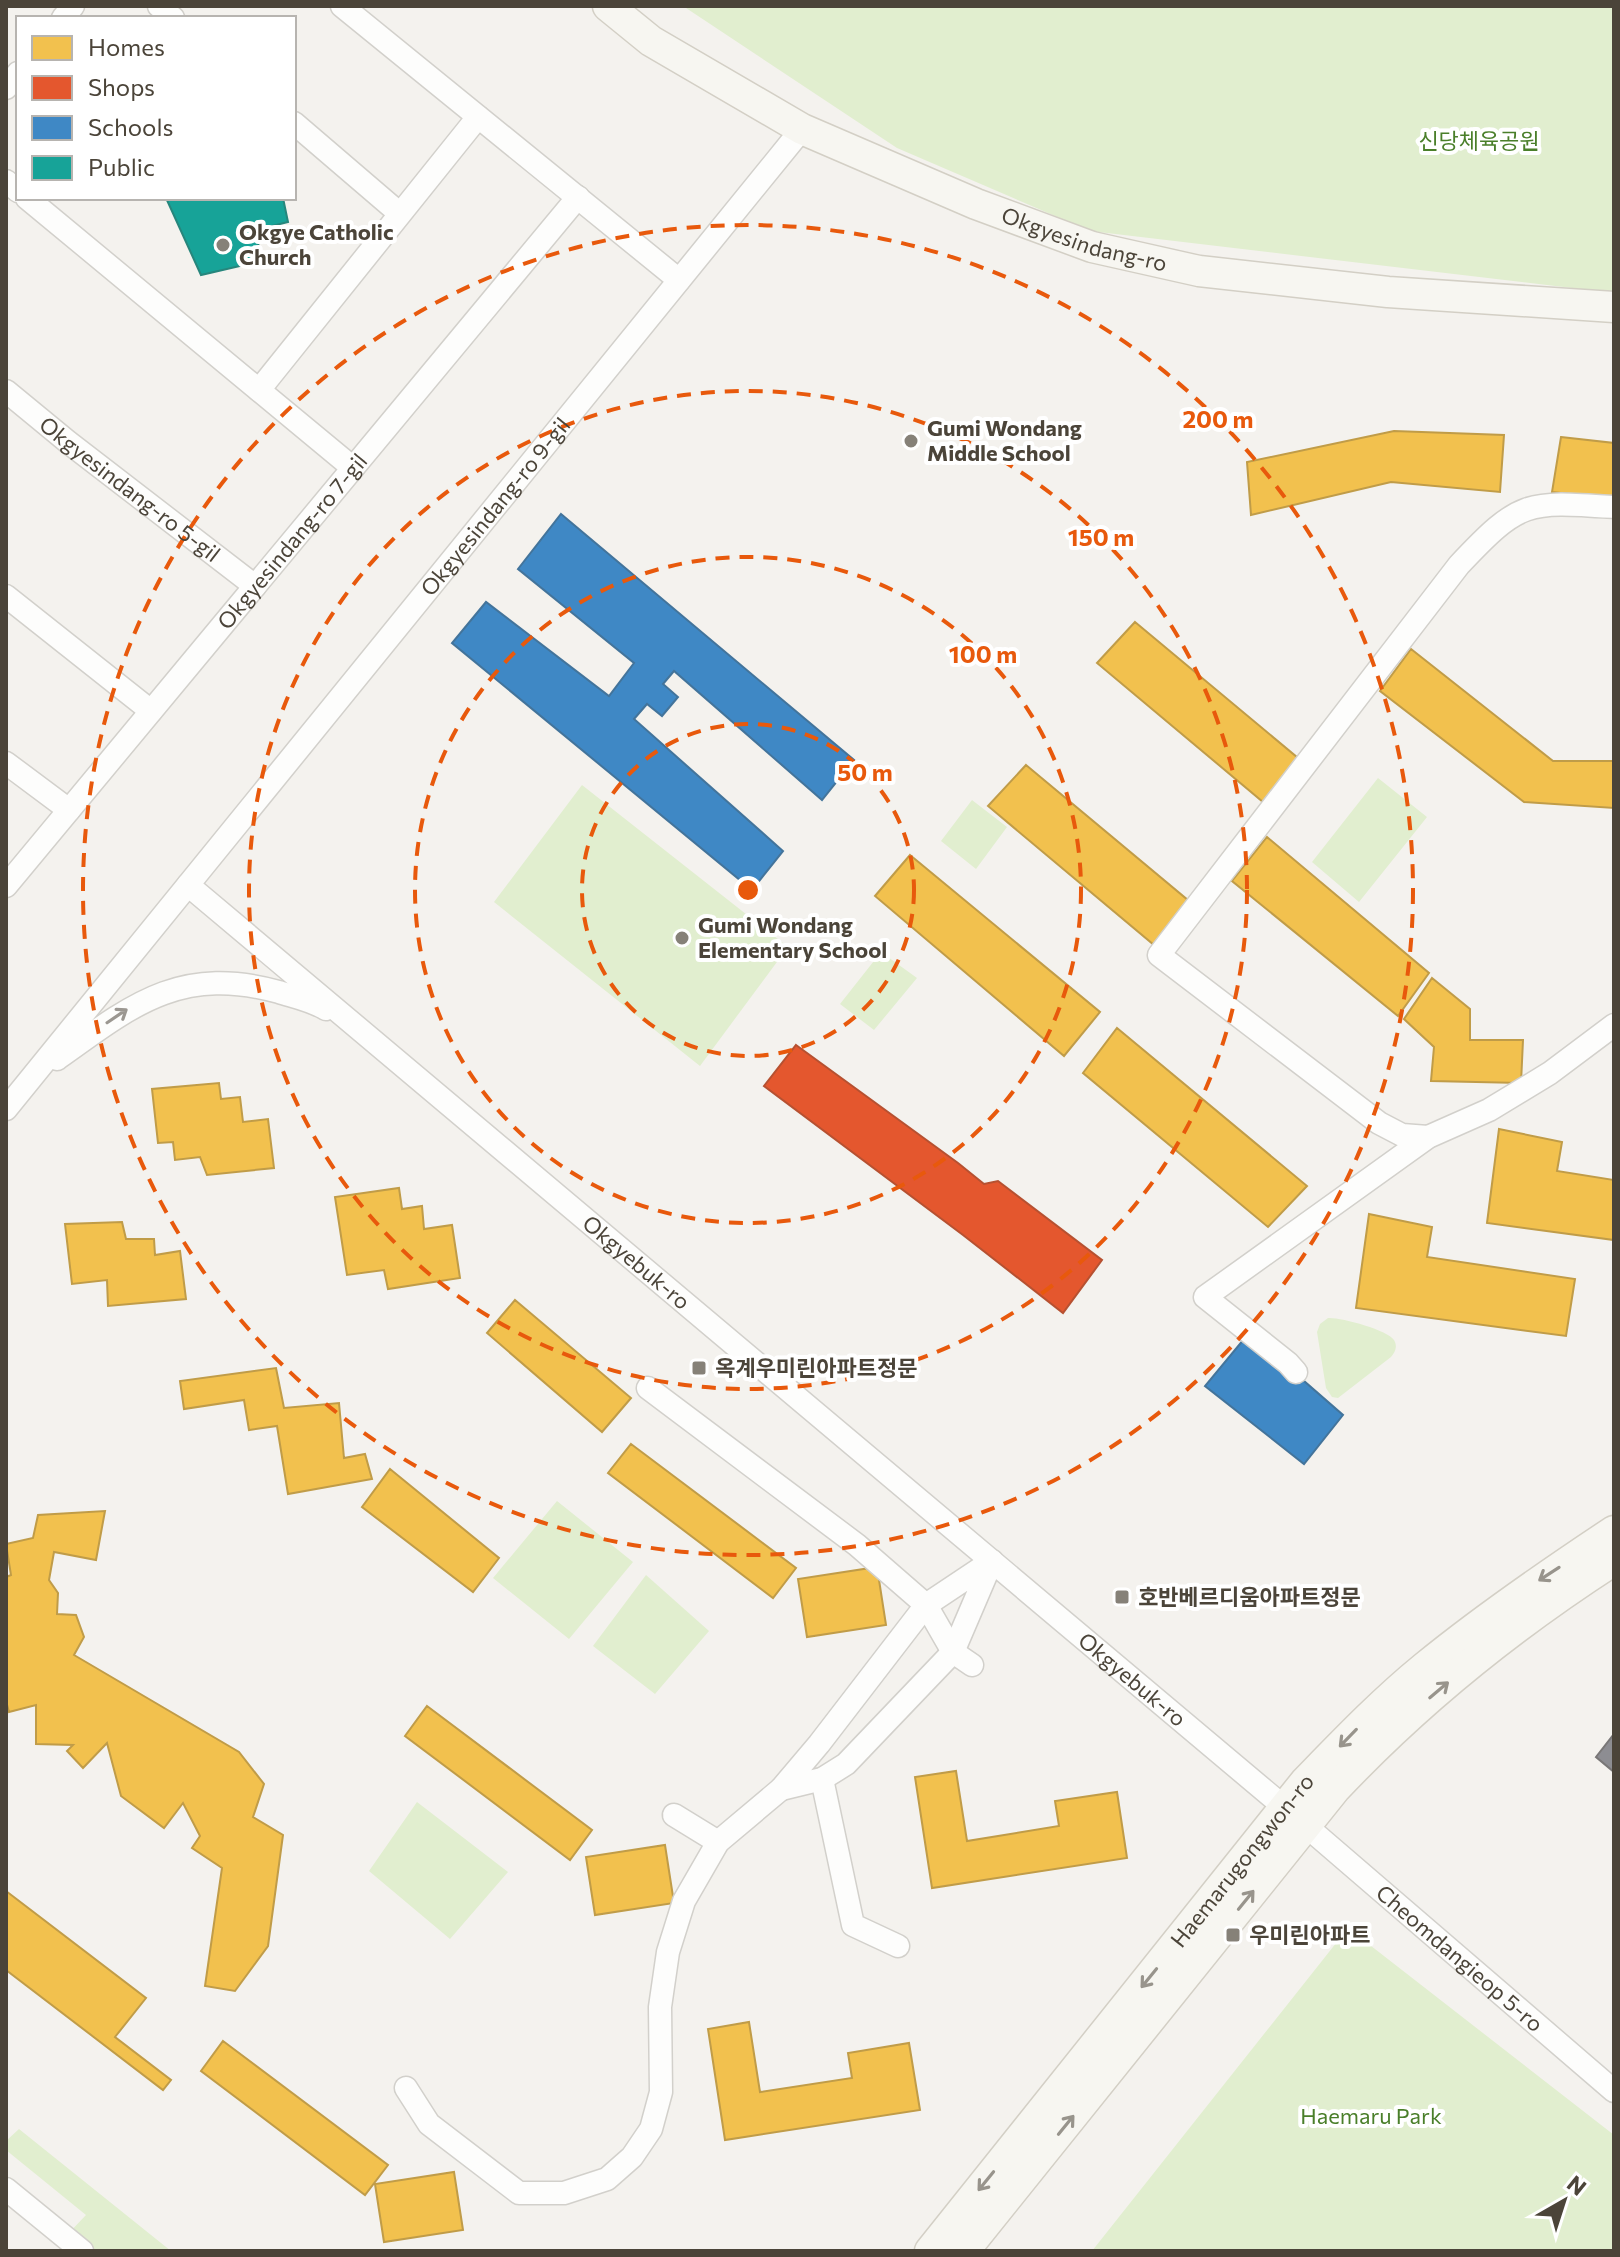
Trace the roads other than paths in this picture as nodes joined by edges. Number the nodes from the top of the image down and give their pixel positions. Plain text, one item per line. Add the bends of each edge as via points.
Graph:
1 (342, 6) edge
2 (608, 6) edge
3 (478, 117) junction
4 (296, 125) edge
5 (802, 129) junction
6 (578, 197) junction
7 (29, 200) edge
8 (399, 213) junction
9 (679, 280) junction
10 (1614, 307) edge
11 (259, 390) junction
12 (6, 391) edge
13 (353, 468) junction
14 (1614, 507) edge
15 (255, 586) junction
16 (6, 596) edge
17 (151, 711) junction
18 (6, 763) edge
19 (69, 810) junction
20 (188, 885) junction
21 (6, 886) edge
22 (1614, 1025) edge
23 (361, 1030) junction
24 (31, 1078) junction
25 (6, 1109) edge
26 (1428, 1137) junction
27 (1296, 1372) dead end
28 (648, 1388) dead end
29 (1614, 1531) edge
30 (1614, 1560) edge
31 (992, 1561) junction
32 (926, 1605) junction
33 (953, 1652) junction
34 (972, 1665) dead end
35 (822, 1779) junction
36 (781, 1789) junction
37 (674, 1815) dead end
38 (1295, 1816) junction
39 (718, 1842) junction
40 (898, 1946) dead end
41 (406, 2088) dead end
42 (1614, 2091) edge
43 (6, 2189) edge
44 (82, 2251) edge
45 (930, 2251) edge
46 (964, 2251) edge

1 - 3 street
2 - 5 street, Okgyesindang-ro via 651,41
3 - 6 street
3 - 8 street
4 - 8 street
5 - 9 street, Okgyesindang-ro 9-gil
5 - 10 street, Okgyesindang-ro via 1092,247 1199,271 1388,292
6 - 9 street
6 - 13 street, Okgyesindang-ro 7-gil
7 - 11 street
8 - 11 street
9 - 20 street, Okgyesindang-ro 9-gil
11 - 13 street
12 - 15 street, Okgyesindang-ro 5-gil
13 - 15 street, Okgyesindang-ro 7-gil
14 - 26 street via 1551,503 1523,509 1492,530 1459,565 1159,955 1379,1123 1402,1135
15 - 17 street, Okgyesindang-ro 7-gil
16 - 17 street
17 - 19 street, Okgyesindang-ro 7-gil
18 - 19 street
19 - 21 street, Okgyesindang-ro 7-gil
20 - 23 street, Okgyebuk-ro
20 - 24 street
22 - 26 street via 1489,1110
24 -> 23 street via 121,1012 145,999 203,983 260,987 315,1002
23 - 31 street, Okgyebuk-ro
24 - 25 street
26 - 27 street via 1205,1297
28 - 32 street via 857,1545
29 -> 38 street, Haemarugongwon-ro via 1527,1588 1423,1669 1356,1729
38 -> 30 street, Haemarugongwon-ro via 1497,1642
31 - 32 street
31 - 33 street
31 - 38 street, Okgyebuk-ro
32 - 33 street
32 - 36 street
33 - 34 street
33 - 35 street via 846,1764
35 - 36 street
35 - 40 street via 853,1925
36 - 39 street
37 - 39 street
38 - 42 street, Cheomdangieop 5-ro
38 -> 45 street, Haemarugongwon-ro
46 -> 38 street, Haemarugongwon-ro
39 - 41 street via 684,1901 668,1952 660,2007 661,2092 651,2129 632,2157 607,2179 564,2193 519,2193 429,2124
43 - 44 street

